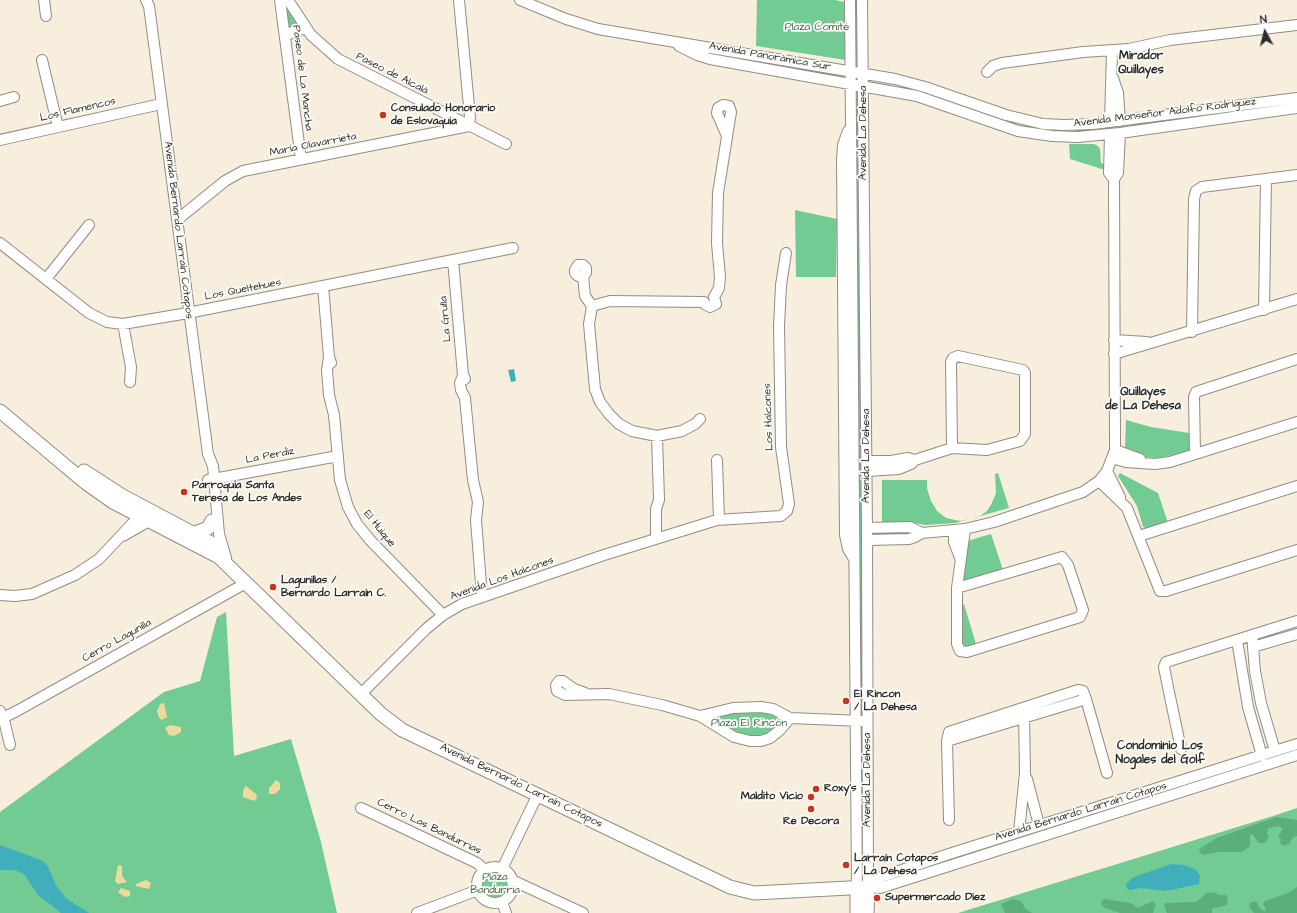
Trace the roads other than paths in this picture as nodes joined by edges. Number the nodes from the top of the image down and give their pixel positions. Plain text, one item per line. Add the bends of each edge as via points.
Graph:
1 (44, 0) edge
2 (280, 0) edge
3 (288, 0) edge
4 (459, 0) edge
5 (520, 0) edge
6 (850, 0) edge
7 (862, 0) edge
8 (148, 2) edge
9 (46, 16) dead end
10 (1297, 25) edge
11 (306, 29) junction
12 (285, 37) junction
13 (666, 40) junction
14 (1112, 50) junction
15 (42, 60) dead end
16 (850, 71) junction
17 (987, 72) dead end
18 (863, 73) junction
19 (850, 83) junction
20 (864, 85) junction
21 (14, 97) dead end
22 (1297, 98) edge
23 (0, 100) edge
24 (161, 104) junction
25 (1297, 108) edge
26 (440, 111) junction
27 (1152, 117) junction
28 (1031, 121) junction
29 (1115, 122) junction
30 (1074, 125) junction
31 (469, 126) junction
32 (58, 127) junction
33 (1154, 128) junction
34 (438, 132) junction
35 (1027, 133) junction
36 (1115, 133) junction
37 (727, 136) dead end
38 (1077, 137) junction
39 (0, 140) edge
40 (506, 144) dead end
41 (300, 160) junction
42 (1297, 175) edge
43 (1266, 179) junction
44 (177, 220) junction
45 (89, 225) dead end
46 (0, 243) edge
47 (513, 248) dead end
48 (786, 253) dead end
49 (453, 260) junction
50 (583, 276) dead end
51 (46, 279) junction
52 (323, 286) junction
53 (1297, 300) edge
54 (592, 306) junction
55 (1264, 310) junction
56 (188, 313) junction
57 (123, 324) junction
58 (1192, 332) junction
59 (1114, 340) junction
60 (1155, 342) junction
61 (1114, 354) junction
62 (1297, 359) edge
63 (130, 382) dead end
64 (0, 400) edge
65 (0, 411) edge
66 (700, 419) dead end
67 (1297, 422) edge
68 (654, 436) junction
69 (952, 448) junction
70 (1114, 454) junction
71 (1195, 454) junction
72 (338, 456) junction
73 (717, 460) dead end
74 (867, 466) junction
75 (1107, 471) junction
76 (211, 480) junction
77 (1099, 481) junction
78 (1297, 486) edge
79 (1121, 500) junction
80 (145, 515) junction
81 (719, 520) junction
82 (212, 521) junction
83 (867, 528) junction
84 (893, 528) junction
85 (965, 529) junction
86 (954, 531) junction
87 (195, 533) junction
88 (922, 533) junction
89 (1139, 536) junction
90 (656, 538) junction
91 (894, 539) junction
92 (867, 540) junction
93 (1297, 550) edge
94 (222, 556) junction
95 (960, 558) junction
96 (246, 583) junction
97 (956, 588) junction
98 (0, 595) edge
99 (482, 596) junction
100 (443, 615) junction
101 (1297, 621) edge
102 (1297, 634) edge
103 (1252, 635) junction
104 (1237, 640) junction
105 (1253, 647) junction
106 (585, 693) dead end
107 (360, 694) junction
108 (1086, 699) junction
109 (1024, 707) junction
110 (1, 716) edge
111 (700, 716) junction
112 (790, 718) junction
113 (1024, 718) junction
114 (856, 721) junction
115 (868, 721) junction
116 (948, 741) junction
117 (1297, 744) edge
118 (10, 746) dead end
119 (1182, 749) dead end
120 (1275, 751) junction
121 (1297, 755) edge
122 (1262, 756) junction
123 (1025, 773) junction
124 (1107, 773) dead end
125 (538, 794) junction
126 (1137, 794) junction
127 (1140, 805) junction
128 (362, 808) dead end
129 (950, 820) dead end
130 (1039, 825) junction
131 (1019, 832) junction
132 (972, 846) junction
133 (949, 854) junction
134 (975, 857) junction
135 (952, 864) junction
136 (502, 869) junction
137 (485, 870) junction
138 (512, 882) junction
139 (862, 888) junction
140 (478, 890) junction
141 (502, 902) junction
142 (417, 913) edge
143 (506, 913) edge
144 (583, 913) edge
145 (857, 913) edge
146 (867, 913) edge

1 - 9 street
2 - 12 street, Paseo de La Mancha
3 - 11 street, Paseo de Alcalá
4 - 31 street
5 - 13 street, Avenida Panorámica Sur via 598,29
6 - 16 street, Avenida La Dehesa
7 - 18 street, Avenida La Dehesa
8 - 24 street, Avenida Bernardo Larraín Cotapos
10 - 14 street via 1170,40
11 - 12 street via 295,30
11 - 26 street, Paseo de Alcalá via 328,52 345,64
12 - 41 street, Paseo de La Mancha
13 - 16 street, Avenida Panorámica Sur
13 - 19 street, Avenida Panorámica Sur via 710,59
14 - 17 street via 1002,63 993,66
14 - 29 street via 1112,76 1118,93
15 - 32 street
16 - 18 street, Avenida Monseñor Adolfo Rodríguez
16 - 19 street, Avenida La Dehesa
18 - 20 street, Avenida La Dehesa
18 - 28 street, Avenida Monseñor Adolfo Rodríguez via 912,83 995,112
19 - 20 street, Avenida Monseñor Adolfo Rodríguez
19 - 114 street, Avenida La Dehesa via 851,123 842,154 847,196 846,539 854,560
20 - 35 street, Avenida Monseñor Adolfo Rodríguez via 918,96
20 - 74 street, Avenida La Dehesa
21 - 23 street
22 - 27 street, Avenida Monseñor Adolfo Rodríguez
24 - 32 street, Los Flamencos
24 - 44 street, Avenida Bernardo Larraín Cotapos
25 - 33 street, Avenida Monseñor Adolfo Rodríguez
26 - 31 street, Paseo de Alcalá
26 - 34 street via 442,122
27 - 29 street, Avenida Monseñor Adolfo Rodríguez
27 - 33 street via 1155,122
28 - 30 street, Avenida Monseñor Adolfo Rodríguez
28 - 35 street via 1031,128
29 - 30 street, Avenida Monseñor Adolfo Rodríguez
30 - 38 street via 1072,132
31 - 34 street, María Olavarrieta
31 - 40 street, Paseo de Alcalá
32 - 39 street, Los Flamencos
33 - 36 street, Avenida Monseñor Adolfo Rodríguez
34 - 41 street, María Olavarrieta
35 - 38 street, Avenida Monseñor Adolfo Rodríguez
36 - 38 street, Avenida Monseñor Adolfo Rodríguez
36 - 59 street via 1109,173 1114,179
37 - 54 street via 717,214 720,277 714,297 708,296 704,302 610,301
41 - 44 street, María Olavarrieta via 236,174
42 - 43 street
43 - 55 street
43 - 58 street via 1202,187 1195,194
44 - 56 street, Avenida Bernardo Larraín Cotapos
45 - 51 street
46 - 51 street, Los Queltehues
47 - 49 street, Los Queltehues
48 - 81 street, Los Halcones via 779,326 781,447 789,504 787,511 781,516
49 - 52 street, Los Queltehues
49 - 99 street, La Grulla via 463,375 460,383 465,398 472,480 478,502 476,520
50 - 54 street via 585,296
51 - 57 street, Los Queltehues via 94,316 107,322
52 - 56 street, Los Queltehues
52 - 72 street, El Huique via 329,357 336,395 334,415
53 - 55 street
54 - 68 street via 589,324 594,389 597,396 604,409 619,424 632,431
55 - 58 street
56 - 57 street, Los Queltehues
56 - 76 street, Avenida Bernardo Larraín Cotapos via 208,454 213,466
57 - 63 street via 131,367
58 - 60 street
59 - 60 street
59 - 61 street
60 - 61 street
61 - 70 street
62 - 71 street via 1196,392
64 - 80 main road via 91,476
65 - 80 main road via 95,490
66 - 68 street via 682,431
67 - 71 street
68 - 90 street via 652,498 656,509
69 - 69 street via 987,450 1022,440 1025,434 1023,370 958,356 953,358
69 - 74 street via 915,460 906,467
70 - 71 street via 1155,464
70 - 75 street
72 - 76 street, La Perdiz
72 - 100 street, El Huique via 341,488 357,524
73 - 81 street
74 - 83 street, Avenida La Dehesa
75 - 77 street
75 - 79 street
76 - 82 street, Avenida Bernardo Larraín Cotapos
76 - 94 street, Avenida Bernardo Larraín Cotapos
77 - 79 street
77 - 85 street via 1068,498
78 - 89 street
79 - 89 street
80 - 87 main road
80 - 94 main road
80 - 98 street via 92,564 65,581 27,595
81 - 90 street, Los Halcones
82 - 87 main road via 208,528
82 - 94 street, Avenida Bernardo Larraín Cotapos
83 - 84 street
83 - 92 street, Avenida La Dehesa
84 - 88 street via 912,528
84 - 91 street via 896,533
85 - 86 street
85 - 95 street
86 - 88 street
86 - 95 street via 954,542
87 - 94 main road
88 - 91 street via 913,538
89 - 93 street via 1158,589 1163,591
90 - 99 street, Avenida Los Halcones
91 - 92 street
92 - 115 street, Avenida La Dehesa
94 - 96 main road, Avenida Bernardo Larraín Cotapos
95 - 97 street
96 - 107 main road, Avenida Bernardo Larraín Cotapos
96 - 110 street, Cerro Lagunilla
97 - 97 street via 958,647 964,652 1080,617 1083,610 1068,565 1062,557
99 - 100 street, Avenida Los Halcones
100 - 107 street, Avenida Los Halcones
101 - 103 street
102 - 105 street
103 - 104 street
103 - 105 street
104 - 119 street via 1166,662 1164,667
104 - 122 street via 1248,707
105 - 120 street via 1260,704
106 - 111 street via 622,695
107 - 125 main road, Avenida Bernardo Larraín Cotapos via 402,730
108 - 109 street via 1080,690
108 - 113 street
108 - 124 street
109 - 113 street
109 - 116 street via 950,730
110 - 118 street
111 - 112 street via 753,707 773,709
111 - 112 street via 734,736 756,742 775,735
112 - 114 street
113 - 116 street
113 - 123 street
114 - 115 street
114 - 139 street, Avenida La Dehesa
115 - 139 street, Avenida La Dehesa
116 - 129 street
117 - 120 street, Avenida Bernardo Larraín Cotapos
120 - 122 street, Avenida Bernardo Larraín Cotapos
121 - 127 street, Avenida Bernardo Larraín Cotapos
122 - 126 street, Avenida Bernardo Larraín Cotapos
123 - 130 street
123 - 131 street
125 - 136 street
125 - 139 main road, Avenida Bernardo Larraín Cotapos via 740,890 768,892
126 - 127 street
126 - 130 street, Avenida Bernardo Larraín Cotapos
127 - 134 street, Avenida Bernardo Larraín Cotapos
128 - 137 street, Cerro Las Bandurrias via 477,863
130 - 131 street, Avenida Bernardo Larraín Cotapos
131 - 132 street, Avenida Bernardo Larraín Cotapos
132 - 133 street, Avenida Bernardo Larraín Cotapos
132 - 134 street
133 - 135 street
133 - 139 street, Avenida Bernardo Larraín Cotapos via 881,877
134 - 135 street, Avenida Bernardo Larraín Cotapos
135 - 139 street, Avenida Bernardo Larraín Cotapos via 880,888
136 - 137 street via 494,867
136 - 138 street via 508,873
137 - 140 street via 478,879
138 - 141 street via 510,894
138 - 144 street
139 - 145 main road, Avenida La Dehesa
139 - 146 main road, Avenida La Dehesa
140 - 141 street via 484,900
140 - 142 street
141 - 143 street

